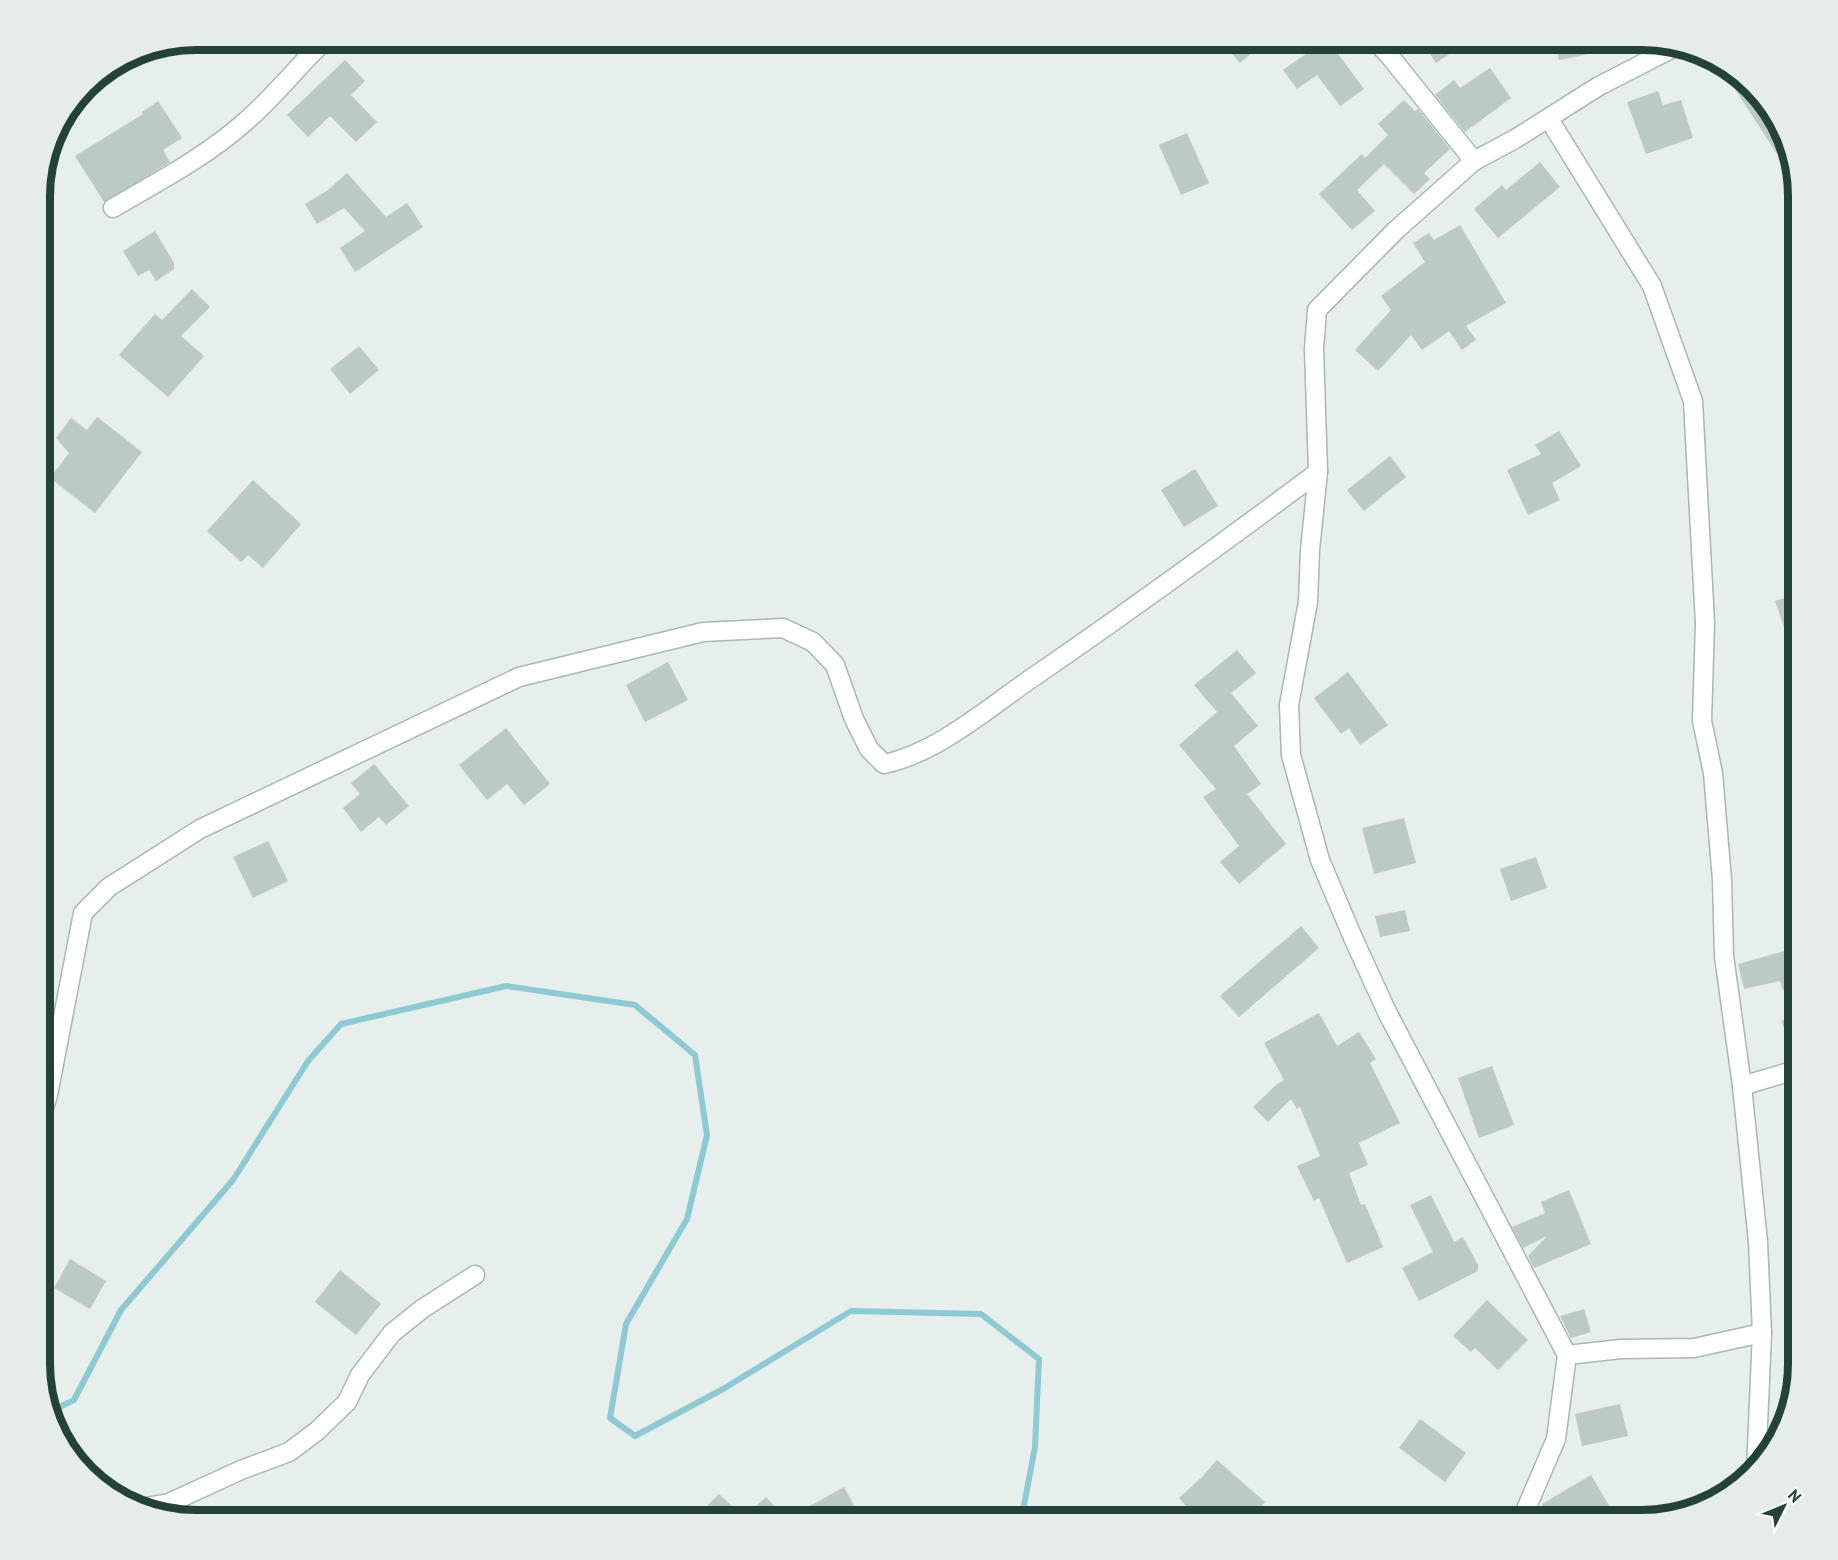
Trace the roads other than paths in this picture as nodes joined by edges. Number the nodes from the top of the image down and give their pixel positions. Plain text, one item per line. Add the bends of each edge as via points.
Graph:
1 (315, 50) edge
2 (1384, 50) edge
3 (1666, 52) edge
4 (1549, 119) junction
5 (1474, 161) junction
6 (112, 208) dead end
7 (1318, 472) junction
8 (1788, 1072) edge
9 (50, 1085) edge
10 (1742, 1086) junction
11 (475, 1275) dead end
12 (1762, 1333) junction
13 (1567, 1355) junction
14 (1757, 1455) edge
15 (156, 1505) edge
16 (1526, 1510) edge

1 - 6 street via 272,97 224,140 196,161
2 - 5 street
3 - 4 street
4 - 5 street
4 - 10 street via 1652,286 1693,401 1705,623 1702,722 1713,773 1724,956
5 - 7 street via 1396,230 1317,310 1314,349
7 - 9 street via 1150,597 951,734 904,760 884,764 869,749 835,665 813,642 783,628 703,632 519,677 200,829 109,887 83,913
7 - 13 street via 1308,602 1289,705 1291,754 1320,860 1387,1012
8 - 10 street
10 - 12 street via 1758,1242
11 - 15 street via 392,1333 360,1375 347,1402 289,1452
12 - 13 street via 1694,1348 1621,1349
12 - 14 street
13 - 16 street via 1556,1438

